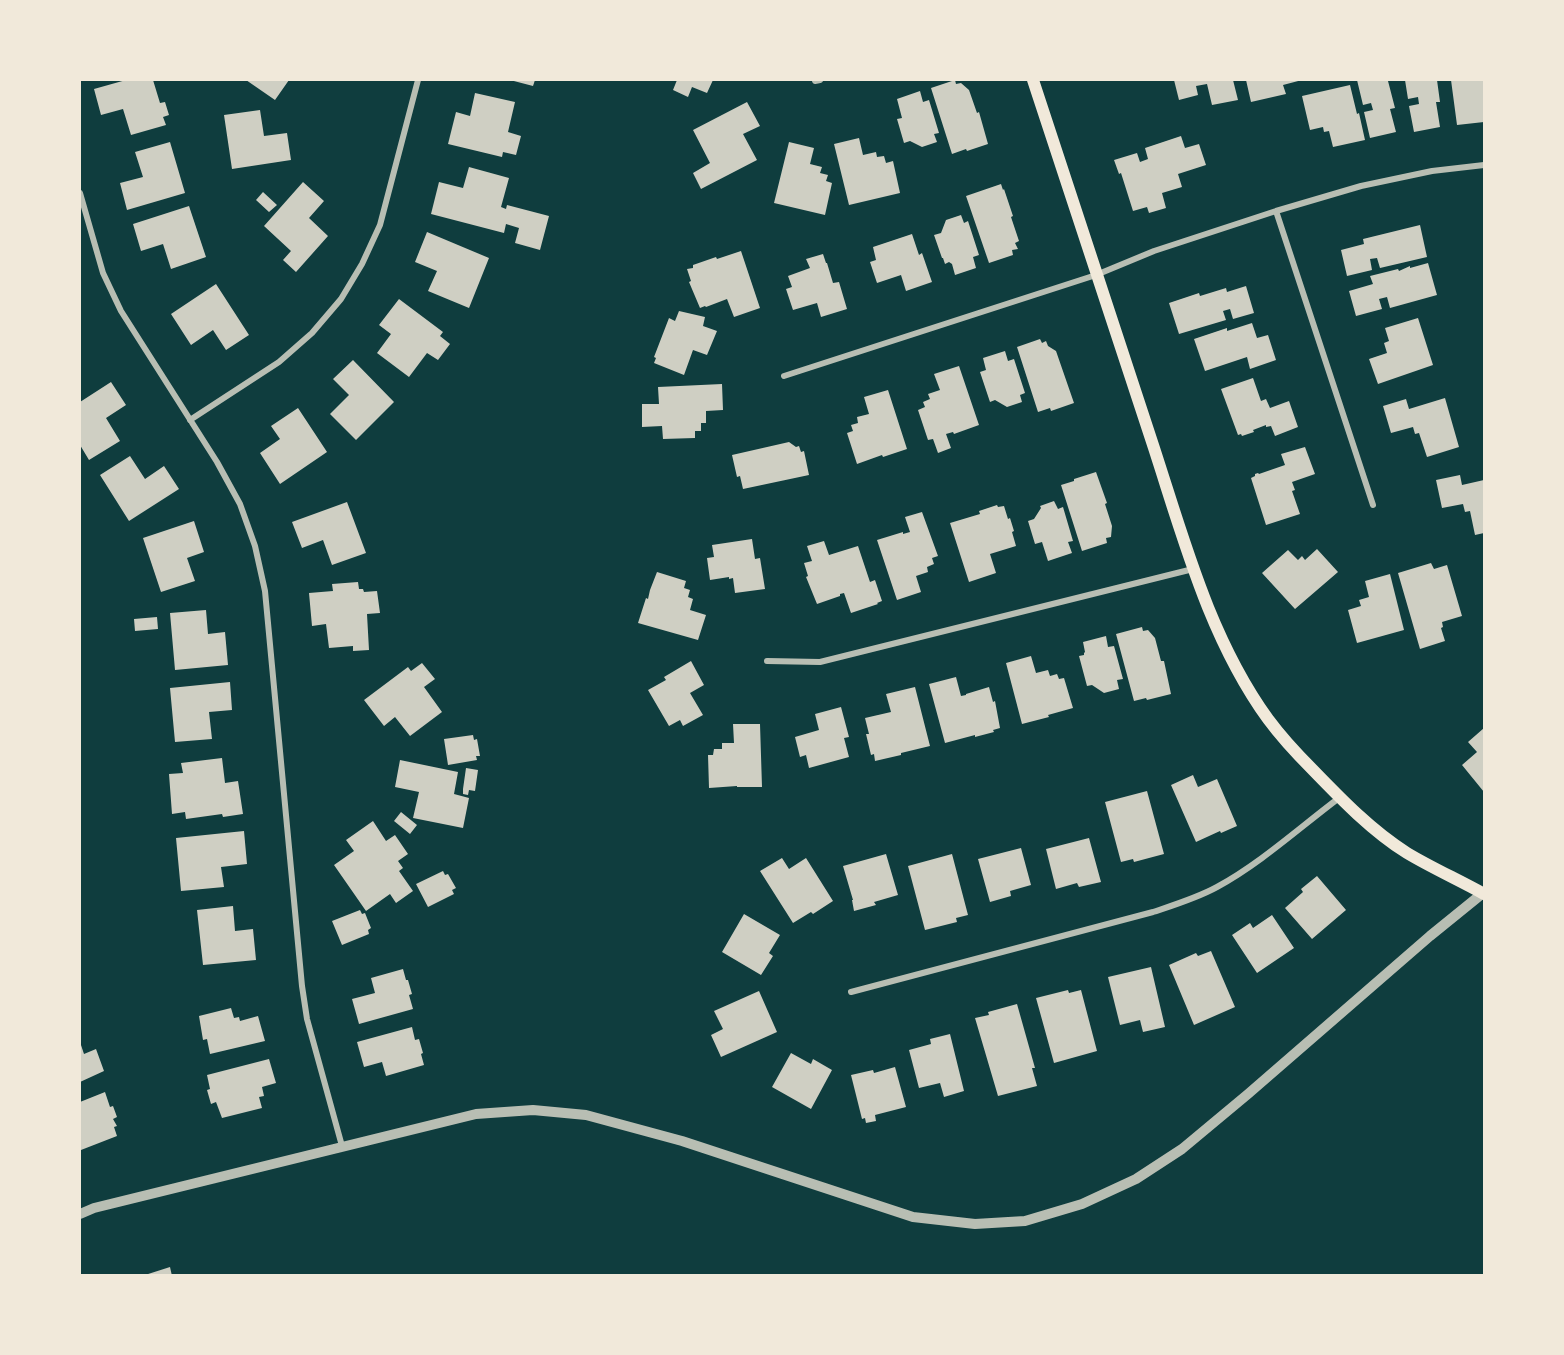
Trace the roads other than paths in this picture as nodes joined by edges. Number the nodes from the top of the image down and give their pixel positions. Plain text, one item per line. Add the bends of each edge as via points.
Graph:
1 (418, 80) edge
2 (1033, 80) edge
3 (1485, 165) edge
4 (80, 193) edge
5 (1276, 211) junction
6 (1096, 275) junction
7 (784, 376) dead end
8 (190, 420) junction
9 (1373, 505) dead end
10 (1194, 568) junction
11 (767, 661) dead end
12 (1339, 798) junction
13 (1484, 893) edge
14 (851, 992) dead end
15 (342, 1146) junction
16 (80, 1214) edge

1 - 8 street via 380,225 341,299 312,333 279,362
2 - 6 main road
3 - 5 street via 1361,186
4 - 8 street via 103,273 121,311
5 - 6 street via 1154,251
5 - 9 street
6 - 7 street
6 - 10 main road
8 - 15 street via 240,504 265,591 302,986
10 - 11 street via 820,662
10 - 12 main road via 1246,685 1289,746
12 - 13 main road via 1406,852
12 - 14 street via 1244,871 1185,902
13 - 15 street via 1182,1149 1136,1179 1091,1200 1025,1221 975,1224 913,1217 682,1141 586,1115 533,1110 476,1114
15 - 16 street

